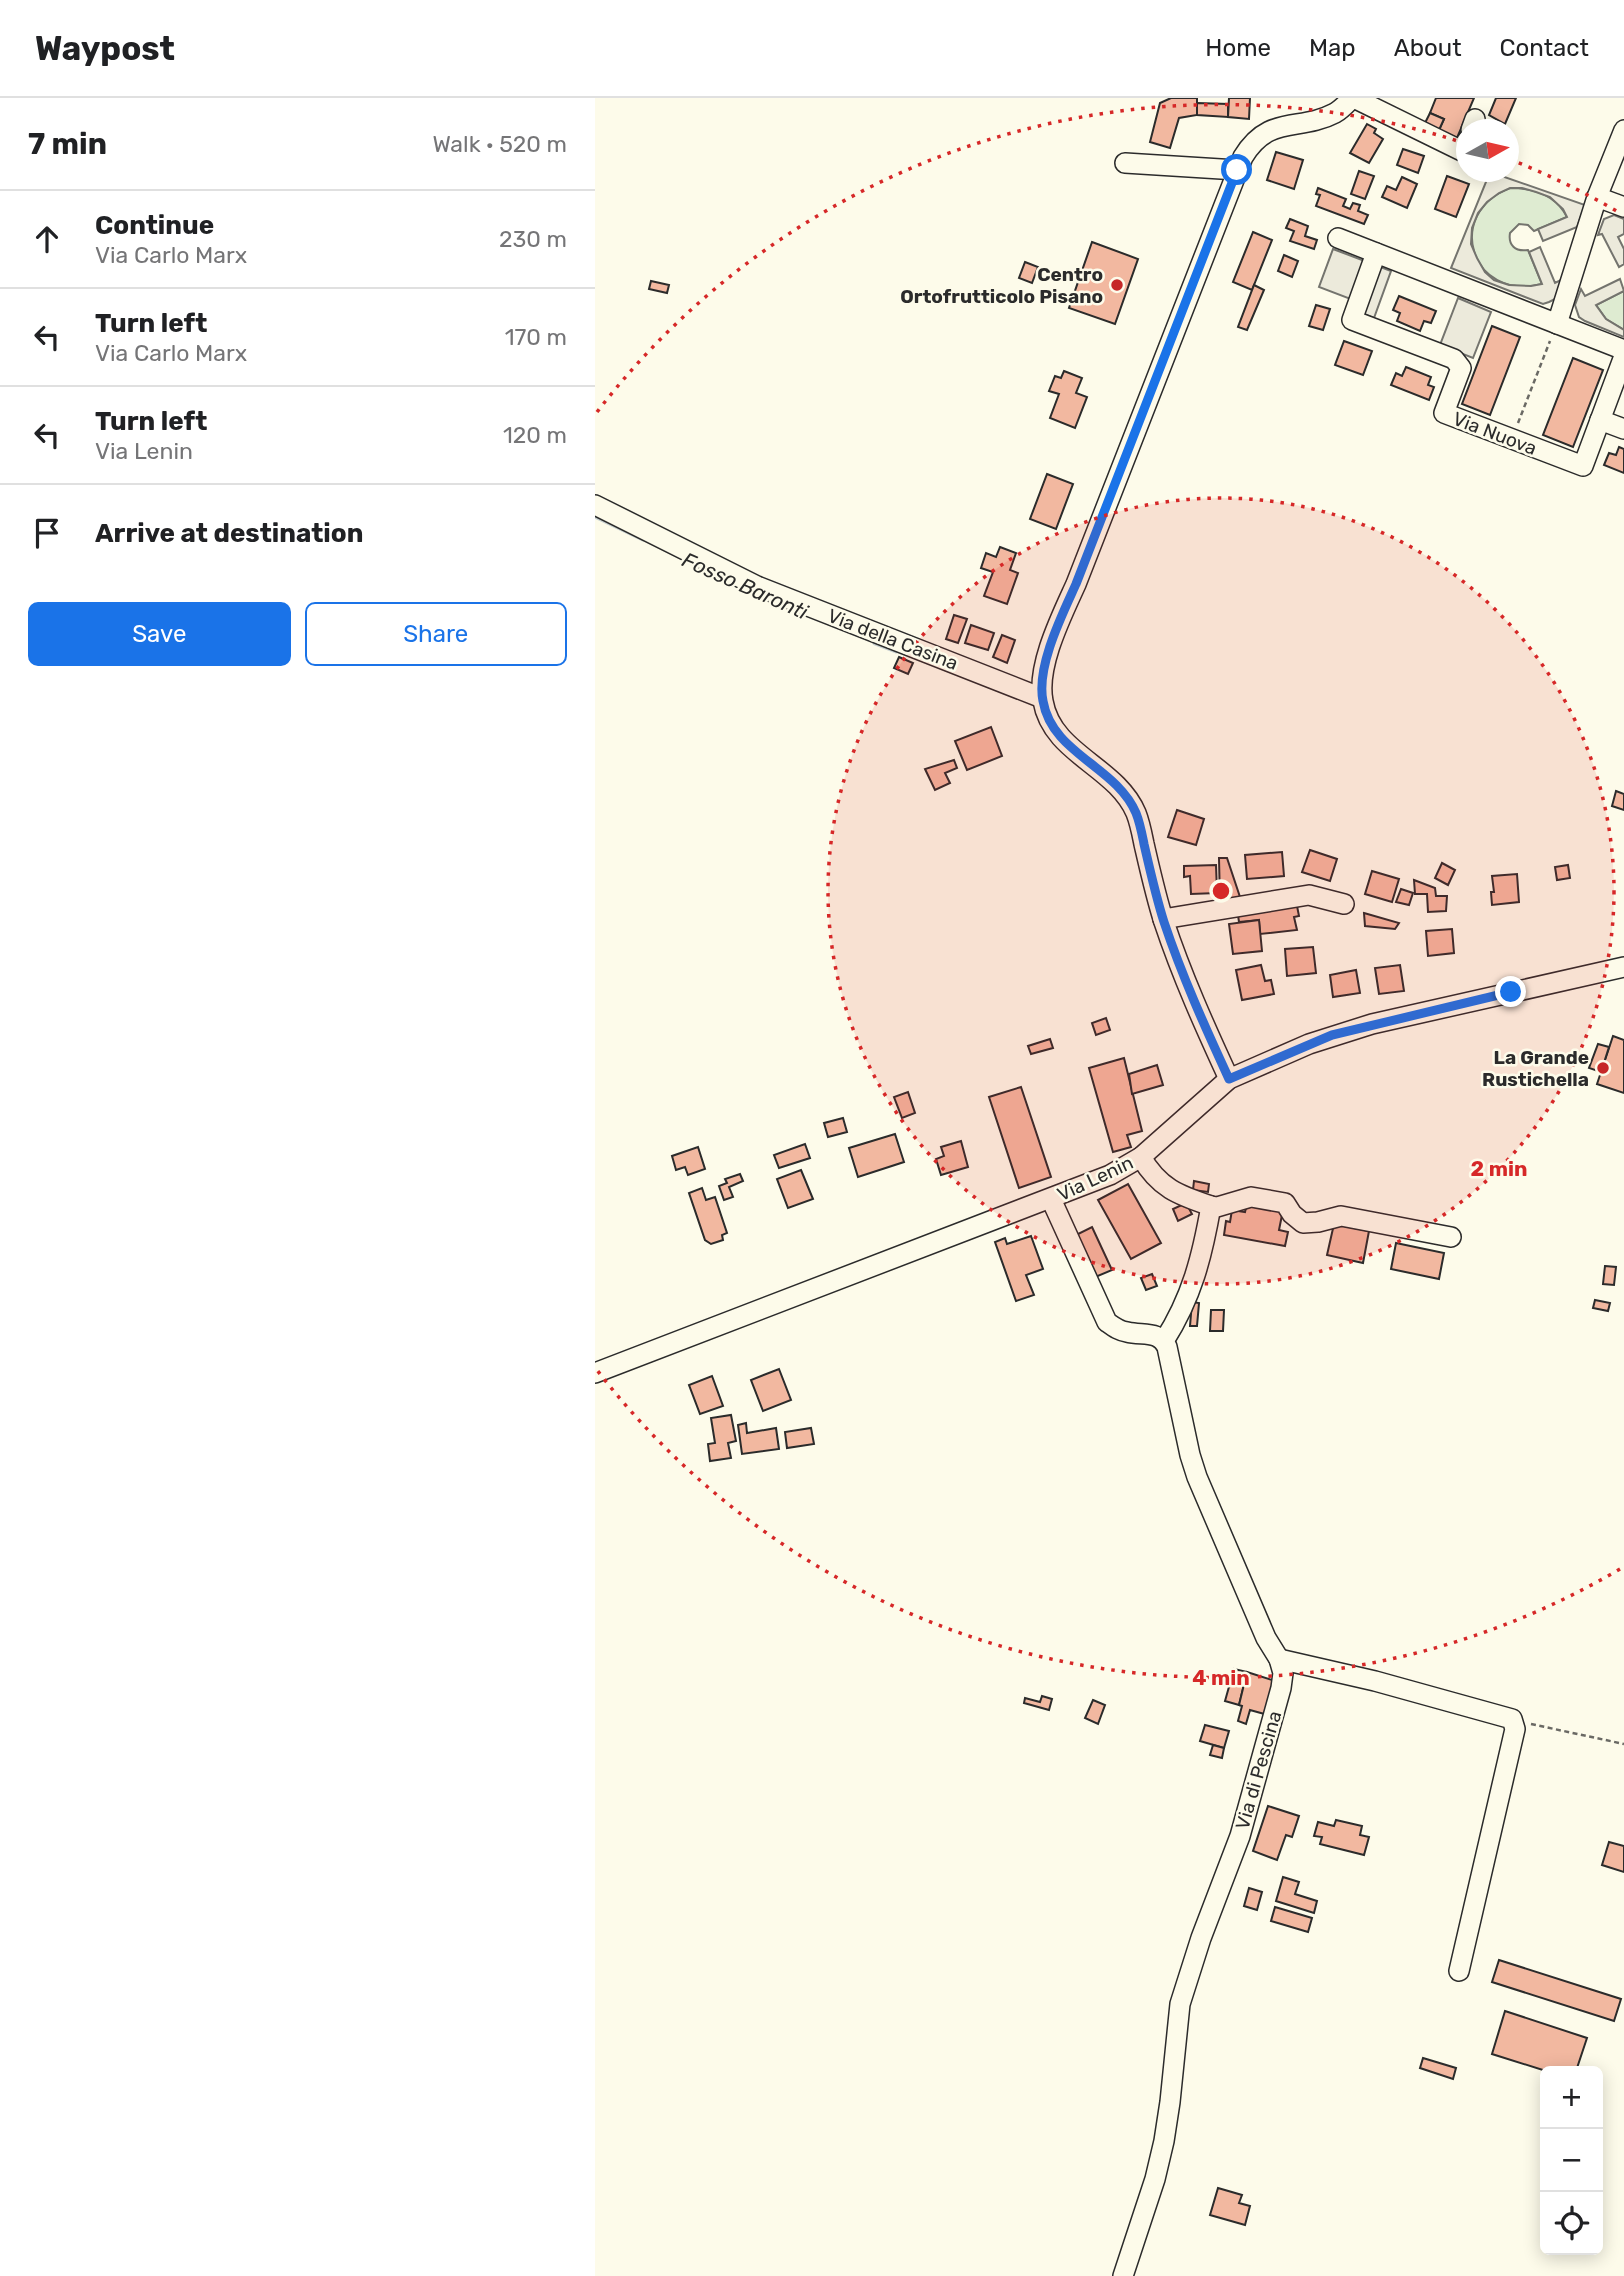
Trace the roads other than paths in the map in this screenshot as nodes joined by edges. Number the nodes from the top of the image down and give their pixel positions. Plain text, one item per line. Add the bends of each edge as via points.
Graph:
1 (1353, 98) edge
2 (1624, 130) edge
3 (1456, 148) edge
4 (1125, 163) dead end
5 (1237, 170) junction
6 (1597, 197) junction
7 (1624, 207) edge
8 (1338, 238) dead end
9 (1376, 253) junction
10 (1555, 329) junction
11 (1624, 350) edge
12 (1624, 356) edge
13 (1600, 419) junction
14 (1624, 429) edge
15 (595, 505) edge
16 (1042, 698) junction
17 (1344, 904) dead end
18 (1163, 919) junction
19 (1624, 967) edge
20 (1229, 1079) junction
21 (1141, 1157) junction
22 (1051, 1199) junction
23 (1211, 1206) junction
24 (1451, 1237) dead end
25 (1164, 1341) junction
26 (595, 1373) edge
27 (1279, 1659) junction
28 (1459, 1971) dead end
29 (1123, 2276) edge

1 - 3 street
1 - 5 street via 1333,114 1258,137
2 - 6 street
4 - 5 street
5 - 16 street via 1055,631
6 - 7 street
6 - 10 street
8 - 9 street
9 - 10 street
9 - 13 street, Via Nuova via 1352,320 1454,359 1461,369 1444,413 1583,466
10 - 11 street
12 - 13 street, Via Nuova
13 - 14 street
15 - 16 street, Via della Casina via 757,586
16 - 18 street via 1048,719 1063,741 1123,791 1136,814
17 - 18 street via 1309,895
18 - 20 street via 1185,984
19 - 20 street, Via Lenin via 1332,1035
20 - 21 street, Via Lenin
21 - 22 street, Via Lenin
21 - 23 street via 1170,1191
22 - 25 street via 1107,1322
22 - 26 street, Via Lenin
23 - 24 street via 1251,1197 1285,1203 1303,1223 1341,1216
23 - 25 street via 1188,1299
25 - 27 street, Via di Pescina via 1202,1493
27 - 28 street via 1512,1719 1515,1728
27 - 29 street, Via di Pescina via 1281,1688 1260,1772 1180,2004 1164,2141

